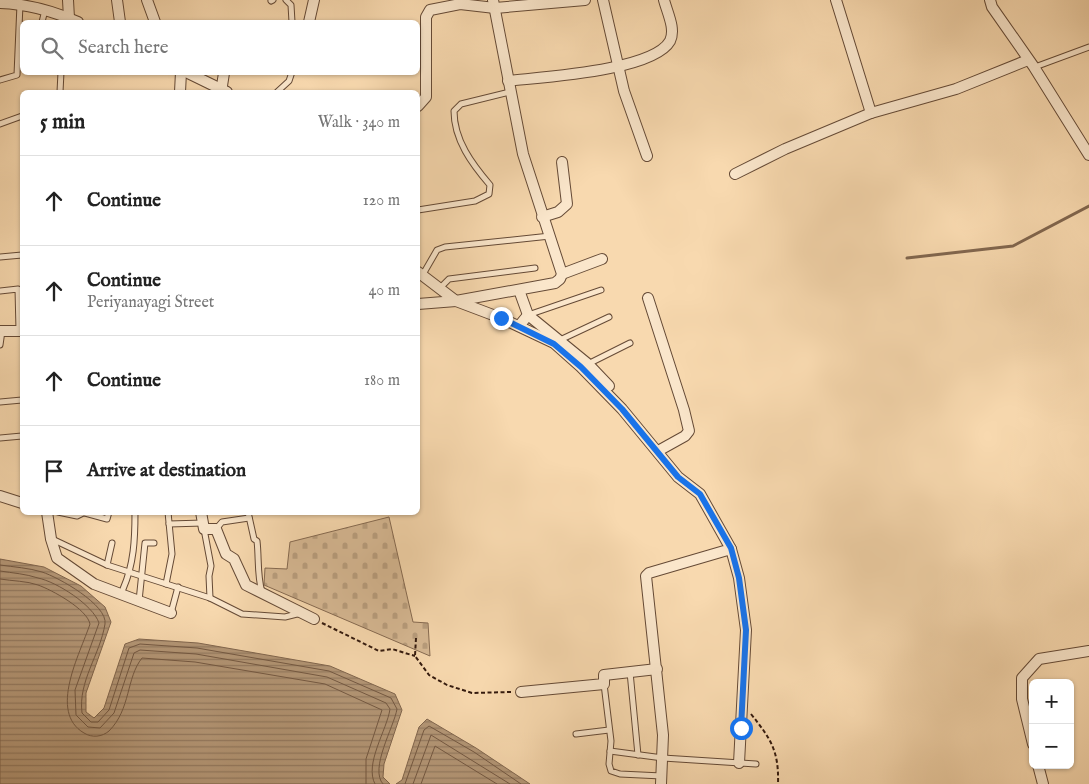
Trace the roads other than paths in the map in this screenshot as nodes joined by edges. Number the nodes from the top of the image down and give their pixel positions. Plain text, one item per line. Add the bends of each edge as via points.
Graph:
1 (68, 0) edge
2 (117, 0) edge
3 (147, 0) edge
4 (286, 0) edge
5 (314, 0) edge
6 (585, 0) edge
7 (603, 0) edge
8 (664, 0) edge
9 (836, 0) edge
10 (990, 0) edge
11 (0, 3) edge
12 (20, 4) junction
13 (494, 4) edge
14 (45, 10) junction
15 (67, 19) edge
16 (42, 20) edge
17 (120, 20) edge
18 (154, 20) edge
19 (292, 20) edge
20 (309, 20) edge
21 (1089, 47) edge
22 (1031, 64) junction
23 (618, 67) junction
24 (61, 75) edge
25 (181, 75) edge
26 (192, 75) edge
27 (224, 75) edge
28 (291, 75) edge
29 (0, 80) edge
30 (508, 81) junction
31 (60, 90) edge
32 (180, 90) edge
33 (219, 90) edge
34 (223, 90) edge
35 (279, 90) edge
36 (510, 92) junction
37 (420, 104) edge
38 (872, 113) junction
39 (20, 117) edge
40 (0, 124) edge
41 (1089, 154) edge
42 (647, 156) dead end
43 (562, 162) dead end
44 (735, 174) dead end
45 (420, 210) edge
46 (542, 217) junction
47 (550, 236) junction
48 (20, 255) edge
49 (0, 257) edge
50 (602, 259) dead end
51 (535, 268) dead end
52 (420, 274) edge
53 (562, 274) junction
54 (20, 288) edge
55 (440, 288) junction
56 (519, 290) junction
57 (601, 290) dead end
58 (0, 292) edge
59 (648, 298) dead end
60 (456, 301) junction
61 (420, 304) edge
62 (528, 315) junction
63 (609, 317) dead end
64 (519, 326) junction
65 (20, 330) edge
66 (1, 331) edge
67 (557, 342) junction
68 (630, 344) dead end
69 (0, 346) edge
70 (584, 366) junction
71 (611, 388) dead end
72 (20, 400) edge
73 (0, 402) edge
74 (20, 436) edge
75 (0, 438) edge
76 (658, 450) junction
77 (0, 496) edge
78 (20, 502) edge
79 (47, 515) edge
80 (92, 515) edge
81 (108, 515) edge
82 (135, 515) edge
83 (168, 515) edge
84 (248, 515) edge
85 (203, 521) edge
86 (169, 524) junction
87 (216, 529) junction
88 (51, 539) junction
89 (112, 543) dead end
90 (154, 543) dead end
91 (731, 548) junction
92 (107, 565) junction
93 (130, 573) junction
94 (140, 576) junction
95 (166, 584) junction
96 (178, 587) junction
97 (123, 589) dead end
98 (262, 594) junction
99 (210, 598) junction
100 (139, 601) junction
101 (171, 612) joint
102 (301, 613) junction
103 (314, 619) road end
104 (1089, 651) edge
105 (657, 669) junction
106 (630, 672) junction
107 (604, 684) junction
108 (521, 692) road end
109 (1029, 728) edge
110 (609, 730) junction
111 (576, 734) dead end
112 (610, 751) junction
113 (638, 755) junction
114 (663, 758) junction
115 (739, 763) junction
116 (756, 764) dead end
117 (1039, 769) edge
118 (661, 780) edge
119 (1043, 784) edge

1 - 15 street
2 - 17 street
3 - 18 street
4 - 19 lane via 291,5
5 - 20 street
6 - 13 street
7 - 23 street
8 - 23 street via 672,31 671,40 653,56
9 - 38 street
10 - 22 street via 992,8
11 - 12 street
12 - 14 street
12 - 29 lane via 18,72
13 - 30 street
13 - 37 street via 448,5 426,13 426,97
14 - 15 street
14 - 16 lane
21 - 22 lane
22 - 38 street
22 - 41 street
23 - 30 street
23 - 42 street
24 - 31 lane
25 - 32 street
26 - 33 street
27 - 34 street
28 - 35 lane
30 - 36 street
36 - 45 lane via 460,104 454,110 464,150 490,185 489,194 475,201
36 - 46 street via 523,154
38 - 44 street via 784,148
39 - 40 lane
43 - 46 street via 567,204 558,212
46 - 47 street
47 - 52 lane via 445,247 437,250
47 - 53 street
48 - 49 lane
50 - 53 street
51 - 55 lane via 449,279
52 - 55 street
53 - 56 street via 555,283
54 - 58 lane
55 - 60 street
56 - 60 street
56 - 62 street
57 - 62 lane
59 - 76 street via 688,431
60 - 61 street
60 - 64 street
62 - 64 street
62 - 67 street
63 - 67 lane
64 - 67 street
65 - 66 street
66 - 69 lane
67 - 70 street
68 - 70 lane
70 - 71 street
70 - 76 street
72 - 73 lane
74 - 75 lane
76 - 91 street via 678,477 700,494
77 - 78 street
79 - 88 street
80 - 81 lane via 107,519
82 - 93 lane via 135,550
83 - 86 lane
84 - 87 lane via 222,522
84 - 98 lane via 257,540 258,582
85 - 86 lane
85 - 87 street
85 - 99 lane via 211,566
86 - 95 lane via 172,554
87 - 98 street via 226,554 234,559 246,585
88 - 92 lane
88 - 100 street via 57,558 94,584
89 - 92 lane
90 - 94 lane via 145,543
91 - 105 street via 647,574
91 - 115 street via 746,630
92 - 93 lane
93 - 94 lane
93 - 97 lane
94 - 95 lane
94 - 100 lane
95 - 96 lane
96 - 99 lane
96 - 101 lane
98 - 102 street
99 - 102 lane via 242,614 285,617
100 - 101 street
102 - 103 street
104 - 109 street via 1039,659 1022,678 1022,699
105 - 106 street
105 - 114 street via 664,735
106 - 107 street via 604,675
106 - 113 lane
107 - 108 street
107 - 110 lane
110 - 111 lane
110 - 112 lane
112 - 113 lane
112 - 118 lane via 611,771
113 - 114 lane
114 - 115 lane
114 - 118 street
115 - 116 lane
117 - 119 street

